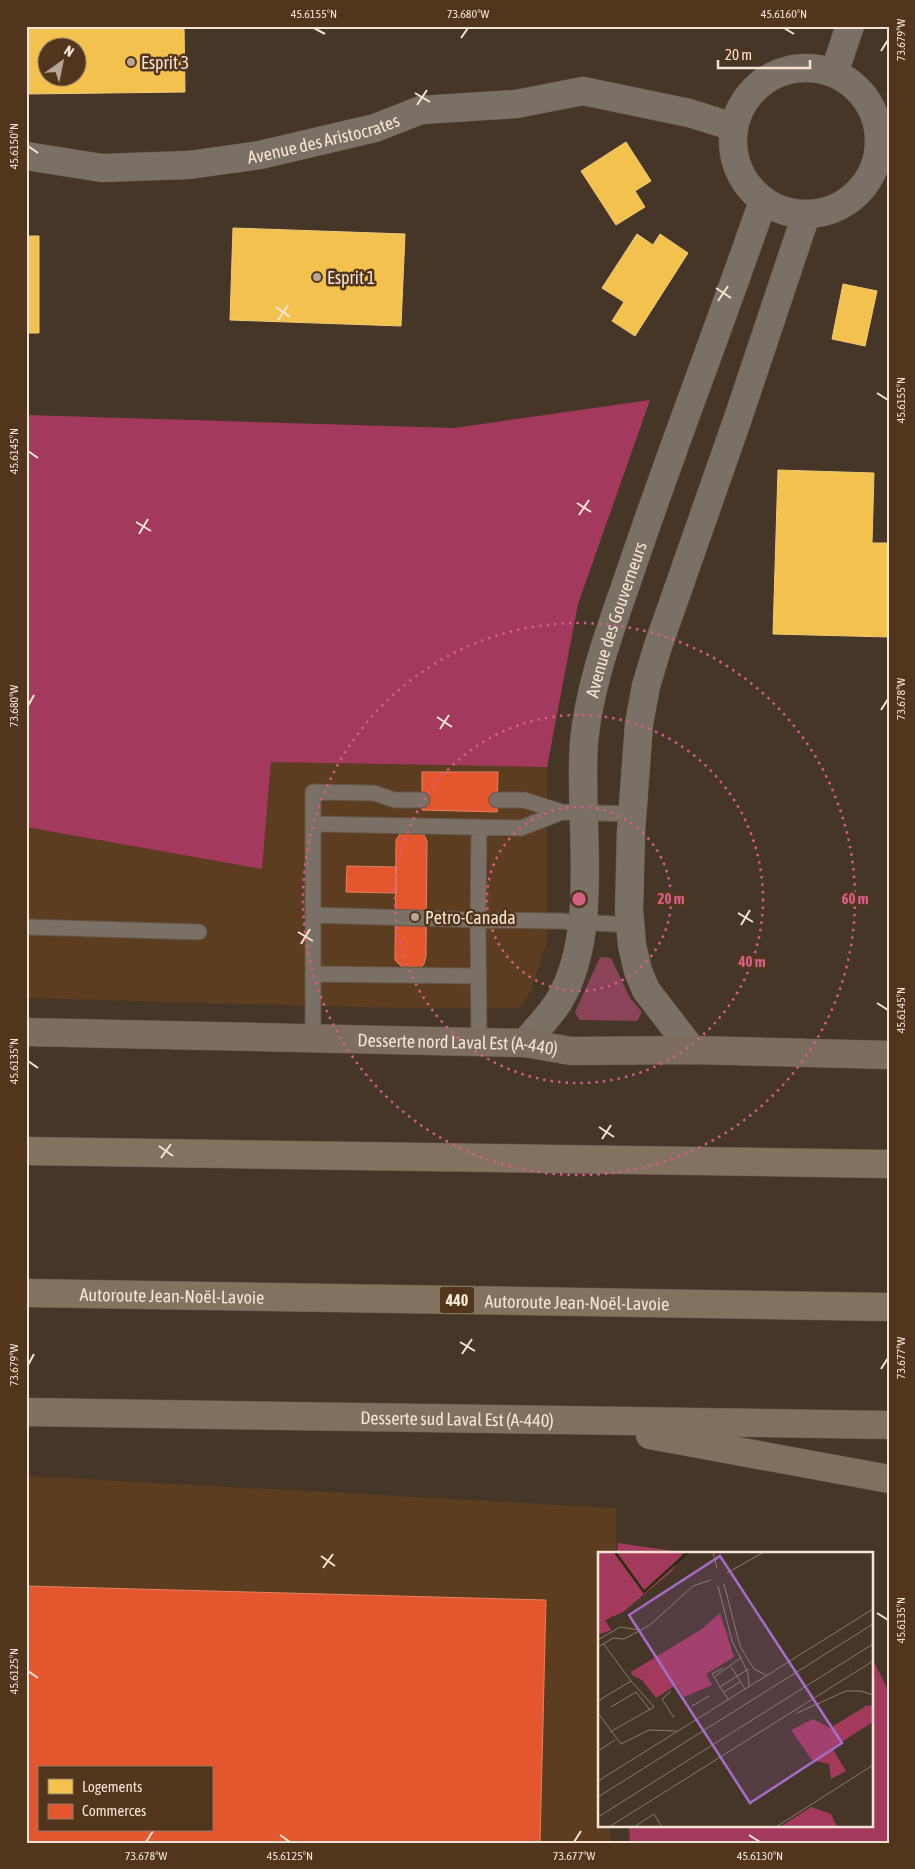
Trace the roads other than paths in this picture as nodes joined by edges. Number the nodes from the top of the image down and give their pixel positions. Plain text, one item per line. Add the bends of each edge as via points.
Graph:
1 (850, 26) edge
2 (834, 73) junction
3 (734, 127) junction
4 (884, 152) edge
5 (26, 156) edge
6 (764, 201) junction
7 (806, 215) junction
8 (422, 800) dead end
9 (498, 800) dead end
10 (572, 811) junction
11 (633, 814) junction
12 (312, 824) junction
13 (479, 827) junction
14 (313, 915) junction
15 (478, 920) junction
16 (582, 923) junction
17 (631, 925) junction
18 (28, 927) dead end
19 (199, 932) dead end
20 (313, 974) junction
21 (478, 976) junction
22 (26, 1032) edge
23 (314, 1038) junction
24 (478, 1042) junction
25 (525, 1043) junction
26 (692, 1050) junction
27 (889, 1055) edge
28 (26, 1152) edge
29 (889, 1164) edge
30 (26, 1293) edge
31 (889, 1307) edge
32 (26, 1412) edge
33 (572, 1420) junction
34 (889, 1425) edge
35 (889, 1478) edge

1 - 2 street
2 - 3 street via 802,68 771,77 747,98
2 - 4 street via 852,84 867,100 877,120
3 - 5 street, Avenue des Aristocrates via 690,113 583,91 516,104 421,110 375,128 260,155 190,166 102,168
3 - 6 street via 733,148 738,168 748,186
4 - 7 street via 855,197 837,208
6 - 7 street via 784,211
6 - 10 street, Avenue des Gouverneurs via 660,483 603,651 593,686
7 - 11 street via 648,678 639,724
8 - 12 lane via 395,800 374,793 313,792
9 - 10 lane via 524,800
10 - 11 lane
10 - 13 lane via 521,828
10 - 16 street, Avenue des Gouverneurs via 584,878
11 - 17 street
12 - 13 lane
12 - 14 lane
13 - 15 lane
14 - 15 lane
14 - 20 lane
15 - 16 lane
15 - 21 lane
16 - 17 lane
16 - 25 street, Avenue des Gouverneurs via 578,950 562,994
17 - 26 street via 638,971 646,990
18 - 19 lane
20 - 21 lane
20 - 23 lane
21 - 24 lane
22 - 23 main road, Desserte nord Laval Est (A-440)
23 - 24 main road, Desserte nord Laval Est (A-440)
24 - 25 main road, Desserte nord Laval Est (A-440)
25 - 26 main road, Desserte nord Laval Est (A-440) via 571,1051
26 - 27 main road, Desserte nord Laval Est (A-440)
28 - 29 highway
30 - 31 highway, Autoroute Jean-Noël-Lavoie / 440
32 - 33 highway, Desserte sud Laval Est (A-440)
33 - 34 highway, Desserte sud Laval Est (A-440)
33 - 35 highway

